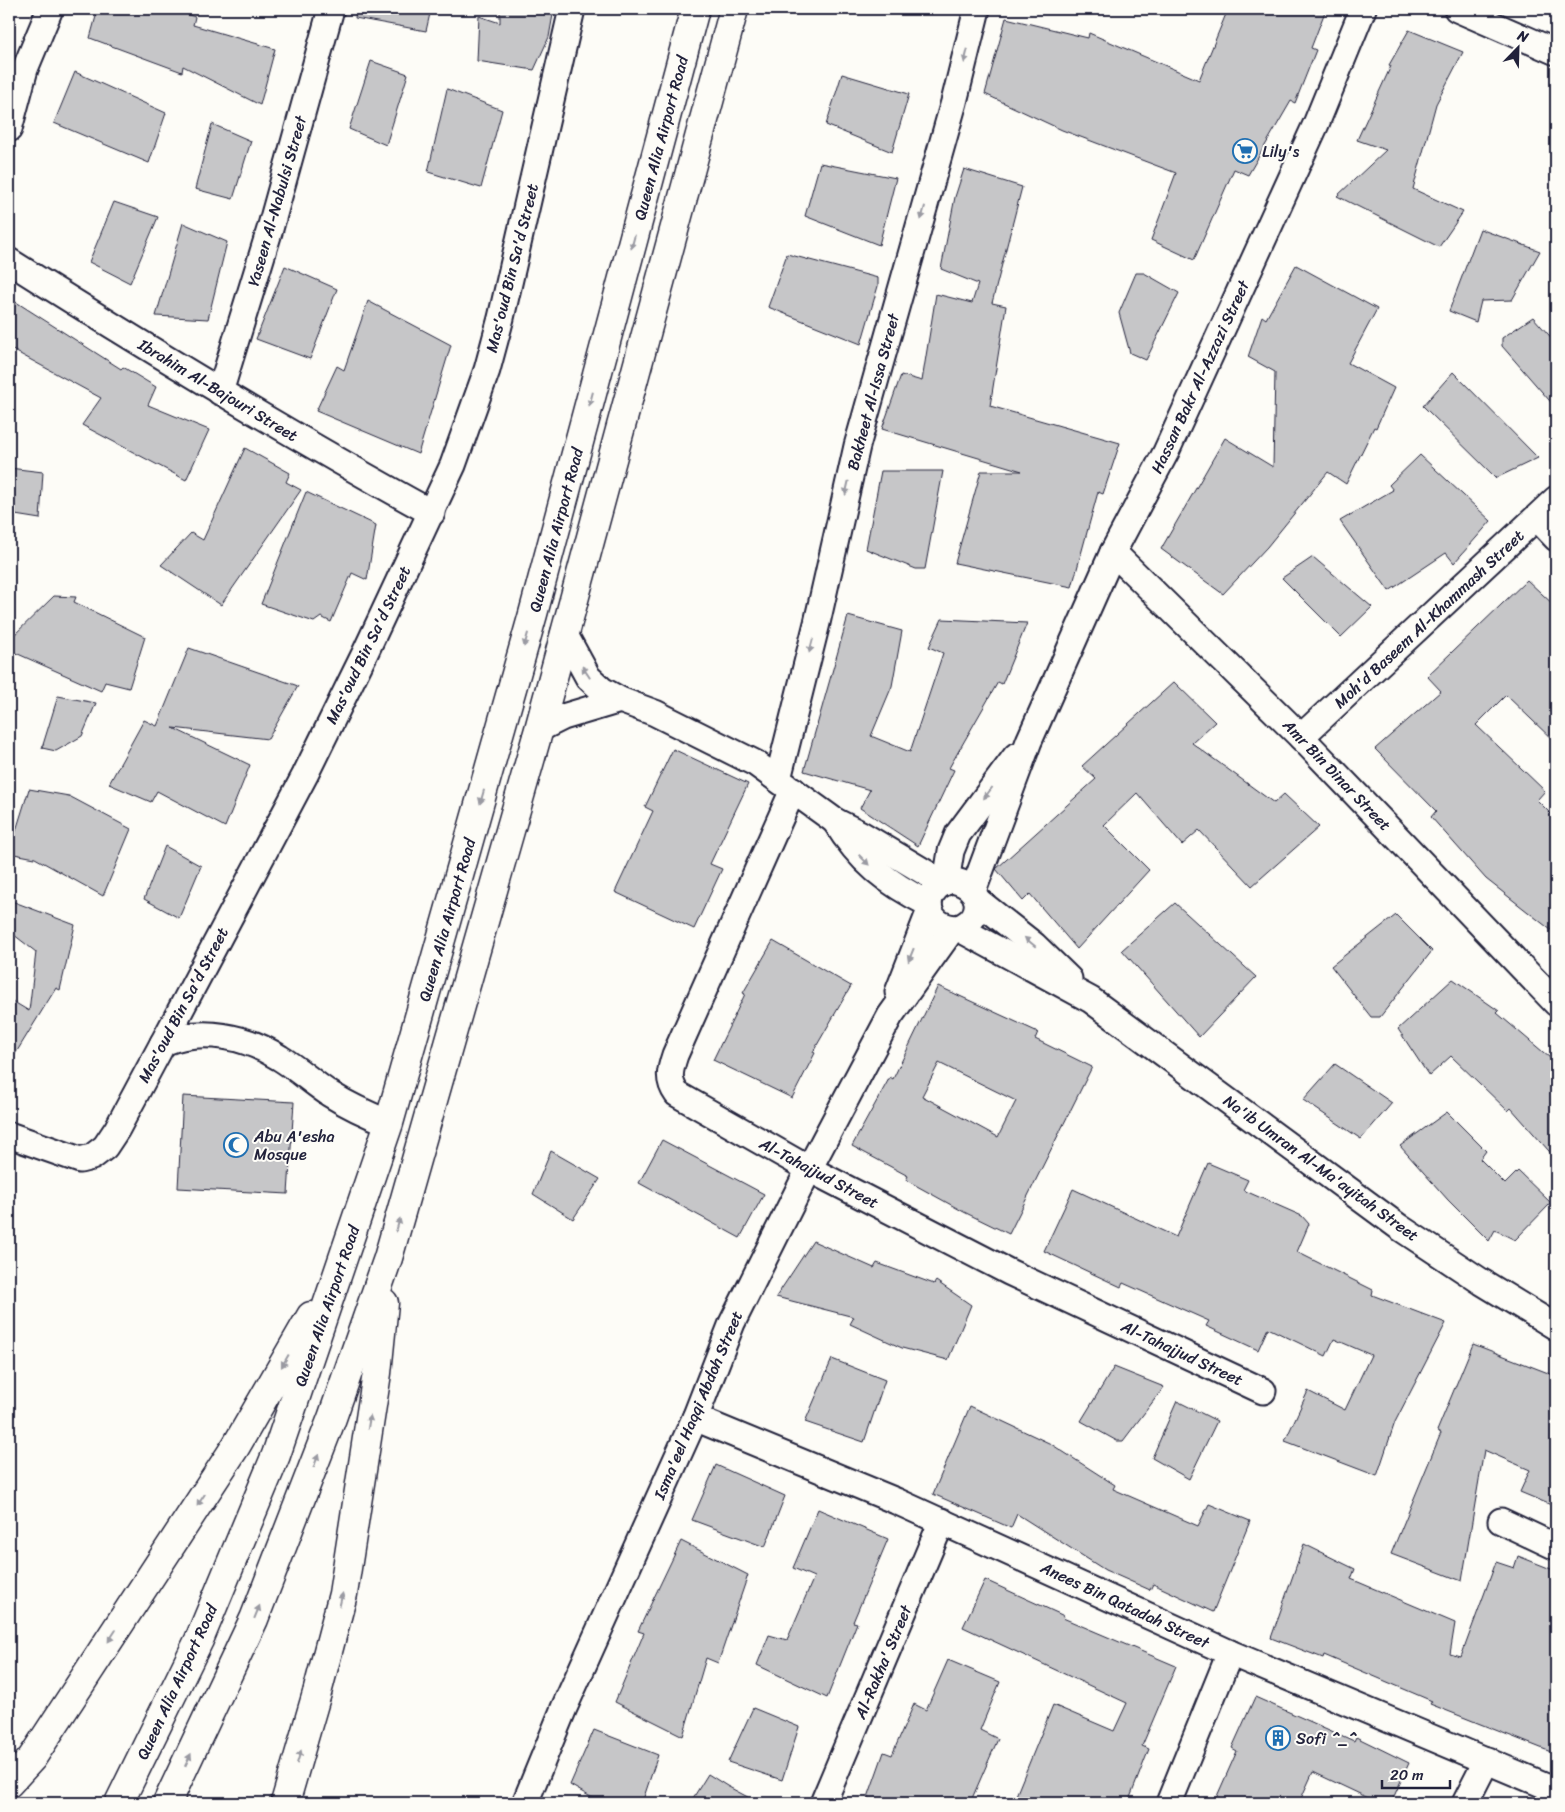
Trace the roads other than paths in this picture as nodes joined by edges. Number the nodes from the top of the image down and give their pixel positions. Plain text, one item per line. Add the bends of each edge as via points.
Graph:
1 (50, 9) edge
2 (331, 9) edge
3 (572, 9) edge
4 (695, 9) edge
5 (734, 9) edge
6 (977, 9) edge
7 (1363, 9) edge
8 (1457, 9) edge
9 (1556, 52) edge
10 (9, 129) edge
11 (9, 261) edge
12 (220, 392) junction
13 (1556, 499) edge
14 (432, 514) junction
15 (1537, 518) junction
16 (1556, 538) edge
17 (1114, 552) junction
18 (564, 633) junction
19 (620, 700) junction
20 (539, 729) junction
21 (1301, 737) junction
22 (1029, 741) junction
23 (786, 784) junction
24 (835, 821) junction
25 (944, 882) junction
26 (975, 896) junction
27 (929, 907) junction
28 (955, 928) junction
29 (1091, 1000) junction
30 (1556, 1003) edge
31 (890, 1016) junction
32 (163, 1043) junction
33 (389, 1123) junction
34 (9, 1135) edge
35 (809, 1169) junction
36 (344, 1258) junction
37 (388, 1258) junction
38 (1556, 1327) edge
39 (1264, 1391) dead end
40 (695, 1418) junction
41 (942, 1521) junction
42 (1501, 1521) dead end
43 (1556, 1547) edge
44 (1230, 1653) junction
45 (1486, 1760) junction
46 (9, 1783) edge
47 (1556, 1790) edge
48 (119, 1803) edge
49 (167, 1803) edge
50 (285, 1803) edge
51 (524, 1803) edge
52 (823, 1803) edge
53 (1169, 1803) edge
54 (1464, 1803) edge

1 - 10 street via 25,69
2 - 12 street, Yaseen Al-Nabulsi Street via 270,229
3 - 14 street, Mas'oud Bin Sa'd Street via 487,370
4 -> 33 highway, Queen Alia Airport Road via 533,614
5 - 18 highway
6 -> 23 street, Bakheet Al-Issa Street via 857,446 817,623
7 - 17 street, Hassan Bakr Al-Azzazi Street via 1316,124 1166,452
8 - 9 street
11 - 12 street, Ibrahim Al-Bajouri Street
12 - 14 street, Ibrahim Al-Bajouri Street
13 - 15 street, Moh'd Baseem Al-Khammash Street
14 - 32 street, Mas'oud Bin Sa'd Street via 309,766
15 - 16 street
15 - 21 street, Moh'd Baseem Al-Khammash Street
17 - 21 street, Amr Bin Dinar Street
17 - 22 street, Hassan Bakr Al-Azzazi Street
19 -> 18 street via 588,677
18 - 20 highway
19 - 20 street via 563,717
19 - 23 street via 732,750
37 -> 20 highway
21 - 30 street, Amr Bin Dinar Street
22 -> 25 street, Hassan Bakr Al-Azzazi Street via 958,834
22 - 26 street, Hassan Bakr Al-Azzazi Street
23 - 24 street
23 - 35 street, Al-Tahajjud Street via 675,1055 670,1084 686,1100
24 - 25 street
24 -> 27 street via 866,864
25 - 26 street via 959,881
25 - 27 street via 933,892
26 - 28 street via 977,910 973,918 966,925
29 -> 26 street, Na'ib Umran Al-Ma'ayitah Street via 1034,945
27 - 28 street via 936,921
27 -> 31 street, Isma'eel Haqqi Abdoh Street
28 - 29 street, Na'ib Umran Al-Ma'ayitah Street
28 - 31 street, Isma'eel Haqqi Abdoh Street
29 - 38 street, Na'ib Umran Al-Ma'ayitah Street via 1399,1227
31 - 35 street, Isma'eel Haqqi Abdoh Street
32 - 33 street via 180,1036 199,1034 242,1041 281,1058 351,1107
32 - 34 street, Mas'oud Bin Sa'd Street via 117,1129 105,1147 92,1157 80,1160 67,1157
33 - 36 highway, Queen Alia Airport Road
35 - 39 street, Al-Tahajjud Street via 1009,1272
35 - 40 street, Isma'eel Haqqi Abdoh Street via 732,1323
36 -> 46 highway via 236,1446 32,1758
36 - 48 highway, Queen Alia Airport Road via 269,1472 199,1640
49 -> 37 highway via 254,1619 329,1426
50 -> 37 highway via 343,1594 377,1373
40 - 41 street, Anees Bin Qatadah Street
40 - 51 street, Isma'eel Haqqi Abdoh Street
41 - 44 street, Anees Bin Qatadah Street
41 - 52 street, Al-Rakha' Street
42 - 43 street
44 - 45 street, Anees Bin Qatadah Street
44 - 53 street
45 - 47 street, Anees Bin Qatadah Street
45 - 54 street

